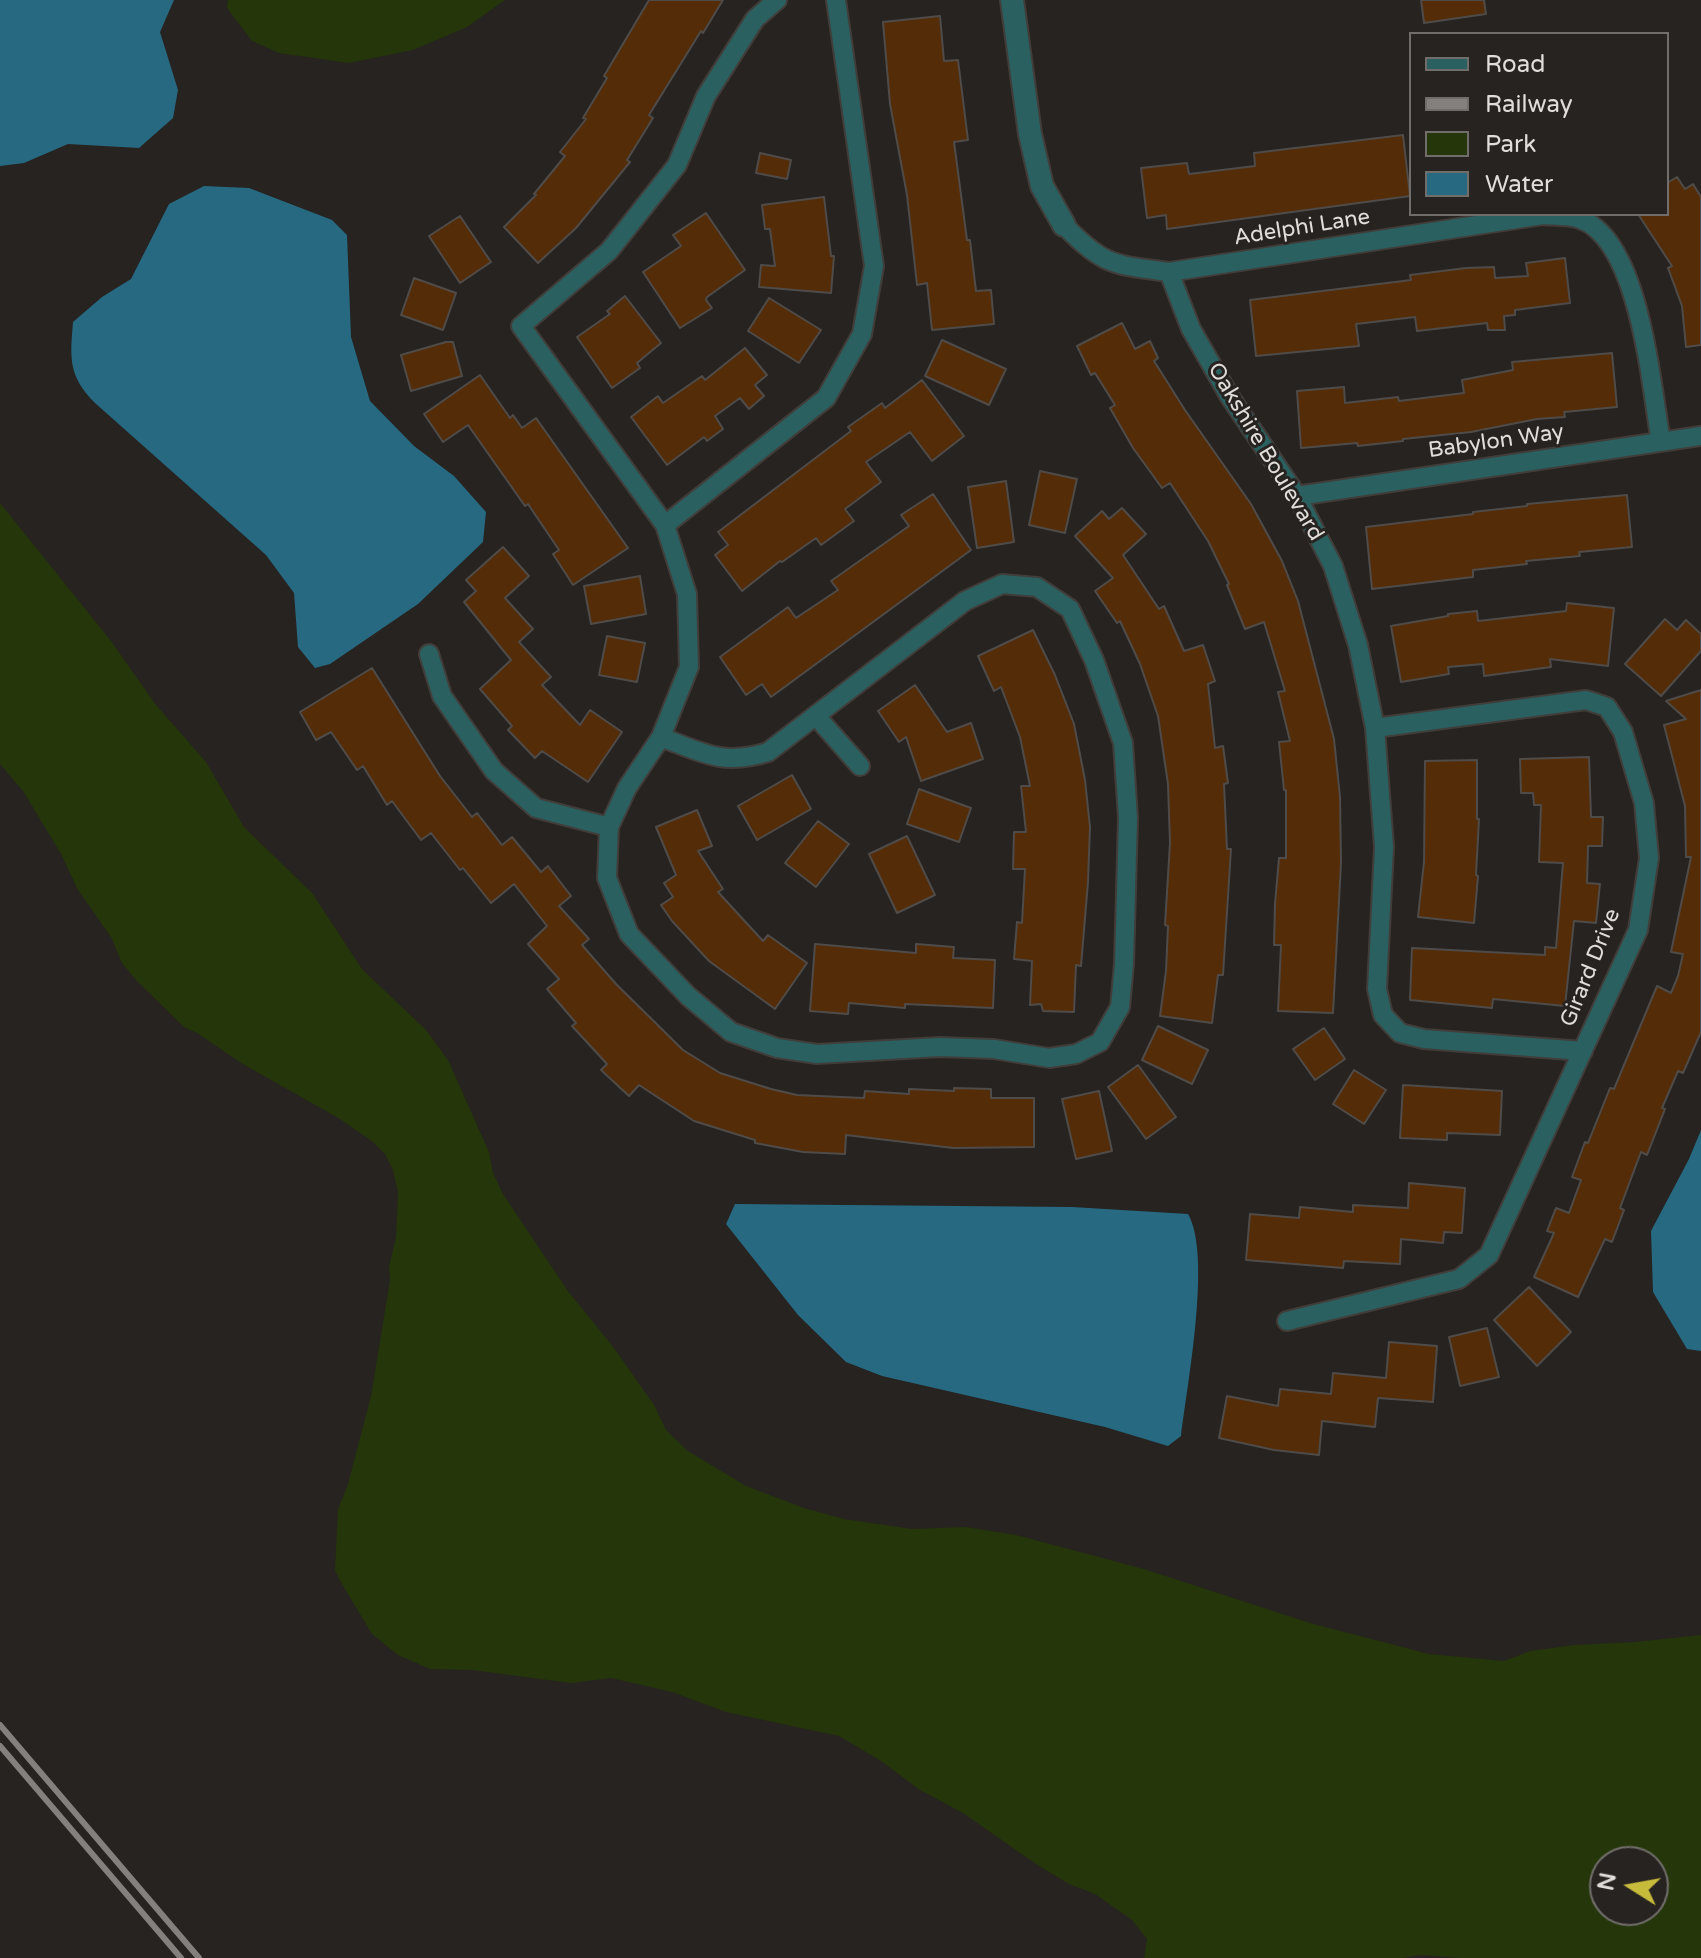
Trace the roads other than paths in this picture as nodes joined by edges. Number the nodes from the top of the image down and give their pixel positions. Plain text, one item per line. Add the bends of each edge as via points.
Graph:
1 (777, 0) edge
2 (836, 0) edge
3 (1012, 0) edge
4 (1536, 216) edge
5 (1552, 216) edge
6 (1064, 225) joint
7 (1169, 272) junction
8 (1701, 436) edge
9 (1661, 442) junction
10 (1297, 496) junction
11 (665, 525) junction
12 (429, 654) dead end
13 (816, 716) junction
14 (1375, 728) junction
15 (661, 737) junction
16 (860, 766) dead end
17 (609, 827) junction
18 (1583, 1051) junction
19 (1287, 1321) dead end

1 - 11 street via 755,19 706,96 677,165 609,251 521,326
2 - 11 street via 874,266 862,334 826,398
3 - 6 street via 1042,186
4 - 7 street, Adelphi Lane
5 - 9 street, Adelphi Lane via 1580,219 1602,234 1624,267 1638,310
6 - 7 street via 1115,265
7 - 10 street, Oakshire Boulevard via 1191,329
8 - 9 street, Babylon Way
9 - 10 street, Babylon Way
10 - 14 street, Oakshire Boulevard via 1333,566 1358,645
11 - 15 street via 687,594 689,667
12 - 17 street via 442,696 494,771 536,808
13 - 15 street via 768,752 746,759 714,758
13 - 16 street
13 - 17 street via 965,601 1002,584 1037,587 1070,609 1123,743 1128,818 1124,964 1120,1007 1100,1042 1076,1054 1049,1058 940,1047 817,1054 777,1048 731,1032 629,934 607,878
14 - 18 street, Oakshire Boulevard via 1384,847 1377,989 1383,1015 1400,1033 1424,1039
14 - 18 street, Girard Drive via 1586,700 1607,707 1623,732 1644,803 1649,858 1638,930
15 - 17 street
18 - 19 street, Girard Drive via 1489,1255 1459,1279

